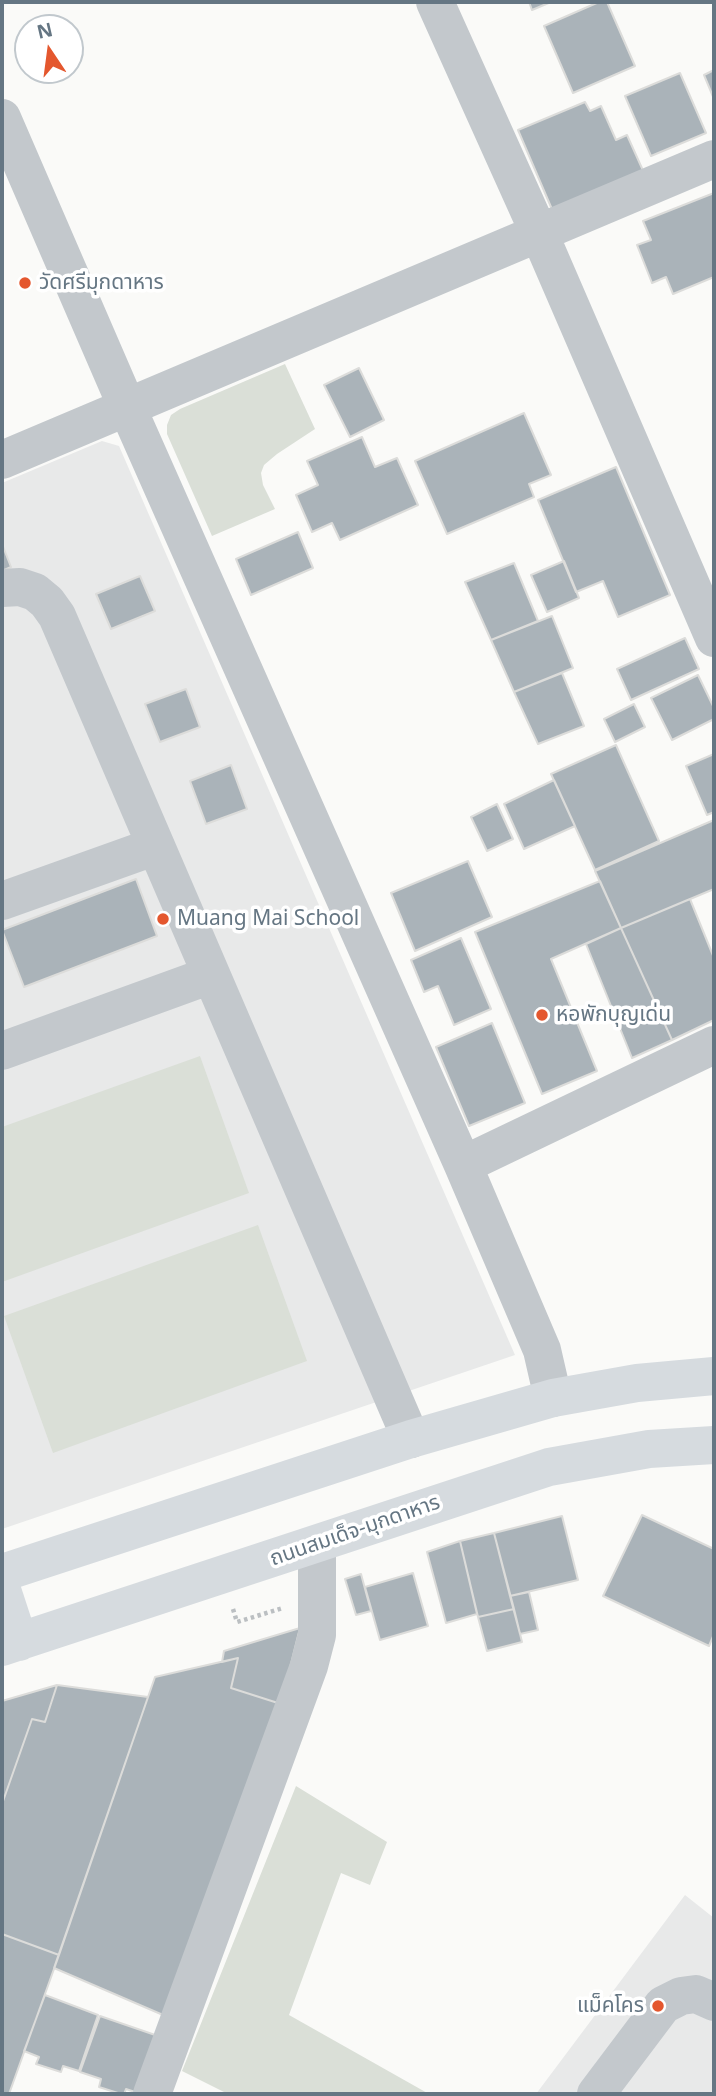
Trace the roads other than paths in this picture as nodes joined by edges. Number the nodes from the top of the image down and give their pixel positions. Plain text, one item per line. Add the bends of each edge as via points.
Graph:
1 (435, 2) edge
2 (2, 118) edge
3 (714, 159) edge
4 (538, 233) junction
5 (127, 407) junction
6 (2, 460) edge
7 (2, 588) edge
8 (714, 638) edge
9 (156, 846) junction
10 (2, 901) edge
11 (211, 975) junction
12 (714, 1045) edge
13 (2, 1051) edge
14 (463, 1165) junction
15 (714, 1377) edge
16 (553, 1398) junction
17 (411, 1439) junction
18 (714, 1445) edge
19 (317, 1545) junction
20 (2, 1573) edge
21 (2, 1590) edge
22 (10, 1645) edge
23 (714, 2002) edge
24 (152, 2094) edge
25 (596, 2094) edge

1 - 4 street
2 - 5 street
3 - 4 street
4 - 5 street
4 - 8 street
5 - 6 street
5 - 14 street
7 - 9 street via 35,592 57,615
9 - 10 street
9 - 11 street
11 - 13 street
11 - 17 street
12 - 14 street
14 - 16 street via 542,1350
15 - 16 main road via 637,1383
16 - 17 main road
17 - 20 main road
18 - 19 main road, ถนนสมเด็จ-มุกดาหาร via 649,1449 549,1467
19 - 22 main road, ถนนสมเด็จ-มุกดาหาร
19 - 24 street via 317,1634 309,1666
21 - 22 main road
23 - 25 street via 696,1994 663,2006

